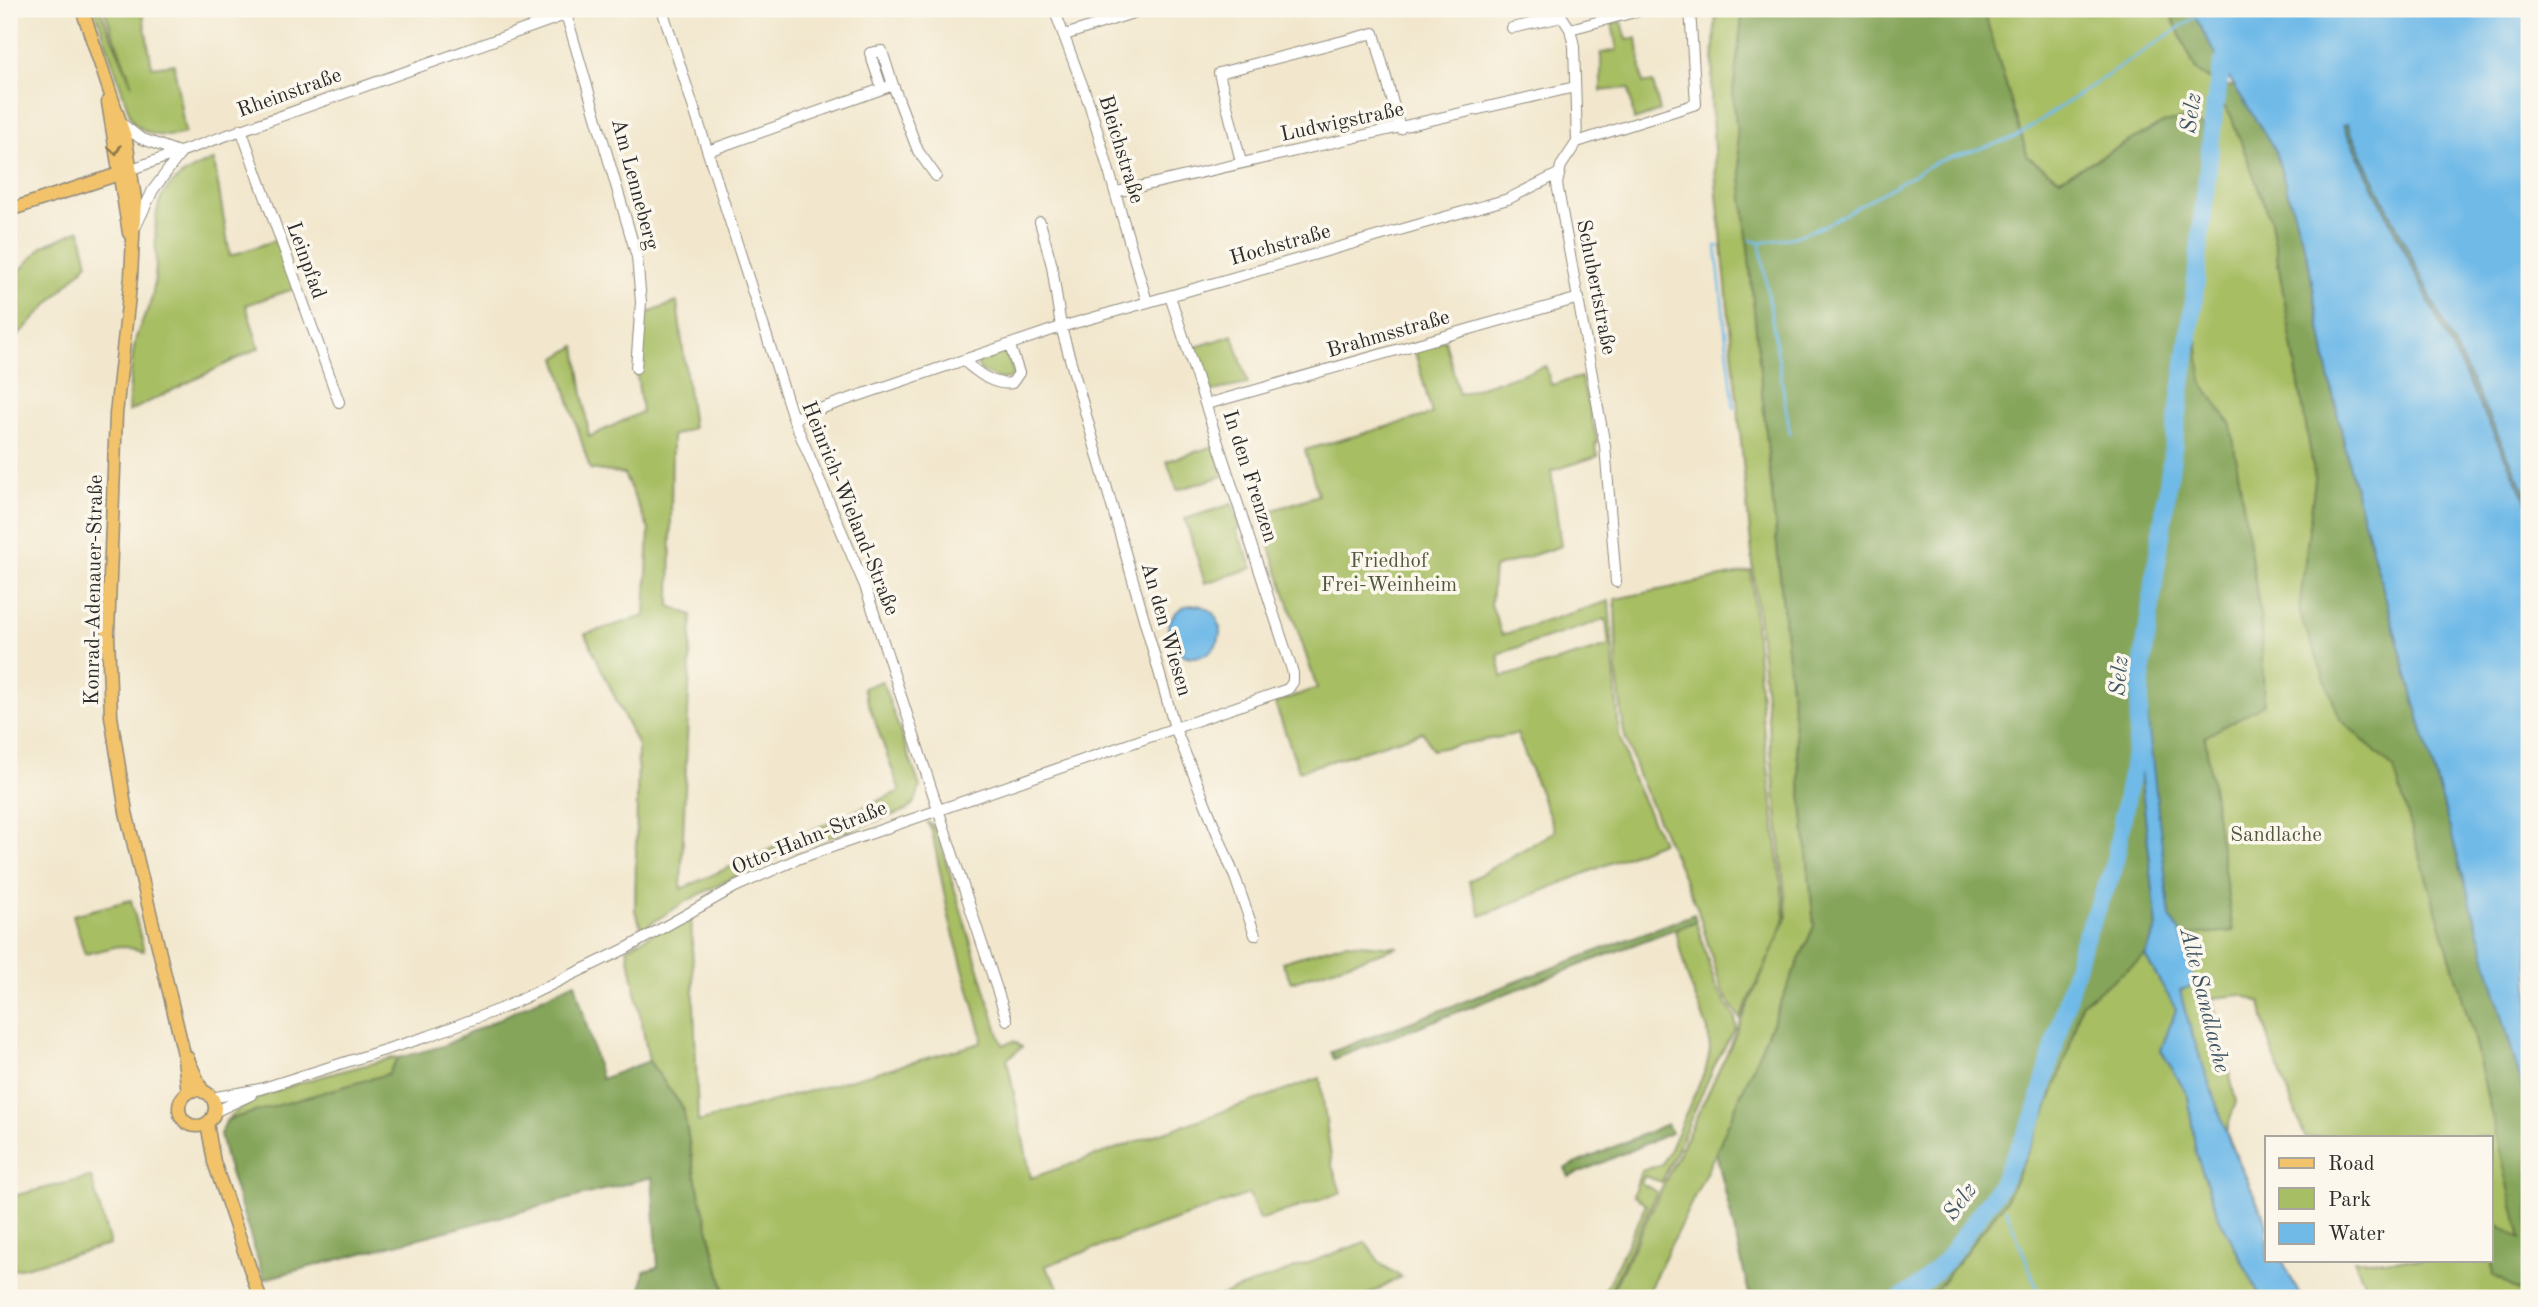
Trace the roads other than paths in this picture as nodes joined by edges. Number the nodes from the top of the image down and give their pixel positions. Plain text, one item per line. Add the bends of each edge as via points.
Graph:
1 (82, 9) edge
2 (582, 9) edge
3 (662, 9) edge
4 (1054, 9) edge
5 (1145, 9) edge
6 (1646, 9) edge
7 (1690, 9) edge
8 (1559, 13) edge
9 (547, 14) edge
10 (566, 14) junction
11 (1512, 28) dead end
12 (1570, 29) junction
13 (1065, 35) junction
14 (106, 78) junction
15 (893, 85) junction
16 (1575, 87) junction
17 (882, 89) junction
18 (121, 124) junction
19 (241, 129) junction
20 (1400, 129) junction
21 (1577, 142) junction
22 (708, 151) junction
23 (182, 153) junction
24 (1241, 162) junction
25 (132, 169) junction
26 (119, 174) junction
27 (1558, 174) junction
28 (936, 176) dead end
29 (1116, 192) junction
30 (9, 210) edge
31 (1040, 222) dead end
32 (134, 230) junction
33 (132, 248) junction
34 (1170, 296) junction
35 (1579, 298) junction
36 (1147, 302) junction
37 (1061, 327) junction
38 (1010, 346) junction
39 (965, 362) junction
40 (636, 368) dead end
41 (339, 402) dead end
42 (1207, 404) junction
43 (793, 418) junction
44 (1616, 582) dead end
45 (1292, 670) joint
46 (1175, 729) junction
47 (938, 810) junction
48 (1255, 935) dead end
49 (1007, 1020) dead end
50 (183, 1050) junction
51 (260, 1090) junction
52 (188, 1093) junction
53 (207, 1095) junction
54 (206, 1120) junction
55 (260, 1298) edge

1 - 14 main road, Konrad-Adenauer-Straße
2 - 10 street, Rheinstraße
3 - 22 street, Heinrich-Wieland-Straße
4 - 13 street, Bleichstraße
5 - 13 street
6 - 12 street
7 - 21 street via 1696,104
8 - 11 street
8 - 12 street
9 - 10 street, Rheinstraße
9 - 19 street, Rheinstraße
10 - 40 street, Am Lenneberg via 637,257 641,302
12 - 16 street
13 - 29 street, Bleichstraße
14 - 18 main road, Konrad-Adenauer-Straße
14 -> 26 main road, Konrad-Adenauer-Straße
15 - 17 street
15 - 17 street via 882,51 870,53
15 - 28 street via 918,151
16 - 20 street, Ludwigstraße
16 - 21 street
17 - 22 street
18 - 23 street via 140,138
18 - 25 main road, Konrad-Adenauer-Straße
19 - 23 street, Rheinstraße
19 - 41 street, Leinpfad
20 - 24 street, Ludwigstraße
20 - 24 street via 1374,33 1219,73
21 - 27 street
22 - 43 street, Heinrich-Wieland-Straße
23 - 25 street, Rheinstraße
23 - 32 street via 153,190
24 - 29 street, Ludwigstraße
25 - 26 main road, Rheinstraße
25 - 32 main road, Konrad-Adenauer-Straße
26 - 30 main road, Rheinstraße
26 - 33 main road, Konrad-Adenauer-Straße
27 - 34 street, Hochstraße via 1508,199
27 - 35 street, Schubertstraße
29 - 36 street, Bleichstraße
31 - 37 street, An den Wiesen
32 - 33 main road, Konrad-Adenauer-Straße
33 - 50 main road, Konrad-Adenauer-Straße via 111,516 111,716 126,811
34 - 36 street, Hochstraße
34 - 42 street, In den Frenzen
35 - 42 street, Brahmsstraße
35 - 44 street, Schubertstraße via 1605,446
36 - 37 street, Hochstraße
37 - 38 street, Hochstraße
37 - 46 street, An den Wiesen
38 - 39 street, Hochstraße
38 - 39 street via 1019,373 1012,383 995,382
39 - 43 street, Hochstraße
42 - 45 street, In den Frenzen
43 - 47 street, Heinrich-Wieland-Straße via 864,586
45 - 46 street, Otto-Hahn-Straße via 1293,682 1286,690
46 - 47 street, Otto-Hahn-Straße
46 - 48 street, An den Wiesen
47 - 49 street, Heinrich-Wieland-Straße
47 - 51 street, Otto-Hahn-Straße via 800,858 735,887 505,1007
50 - 52 main road, Konrad-Adenauer-Straße
50 - 53 main road, Konrad-Adenauer-Straße
51 - 53 street, Otto-Hahn-Straße
51 - 54 street, Otto-Hahn-Straße
52 - 53 main road
52 - 54 main road via 180,1111 187,1123
53 - 54 main road
54 - 55 main road via 214,1163

